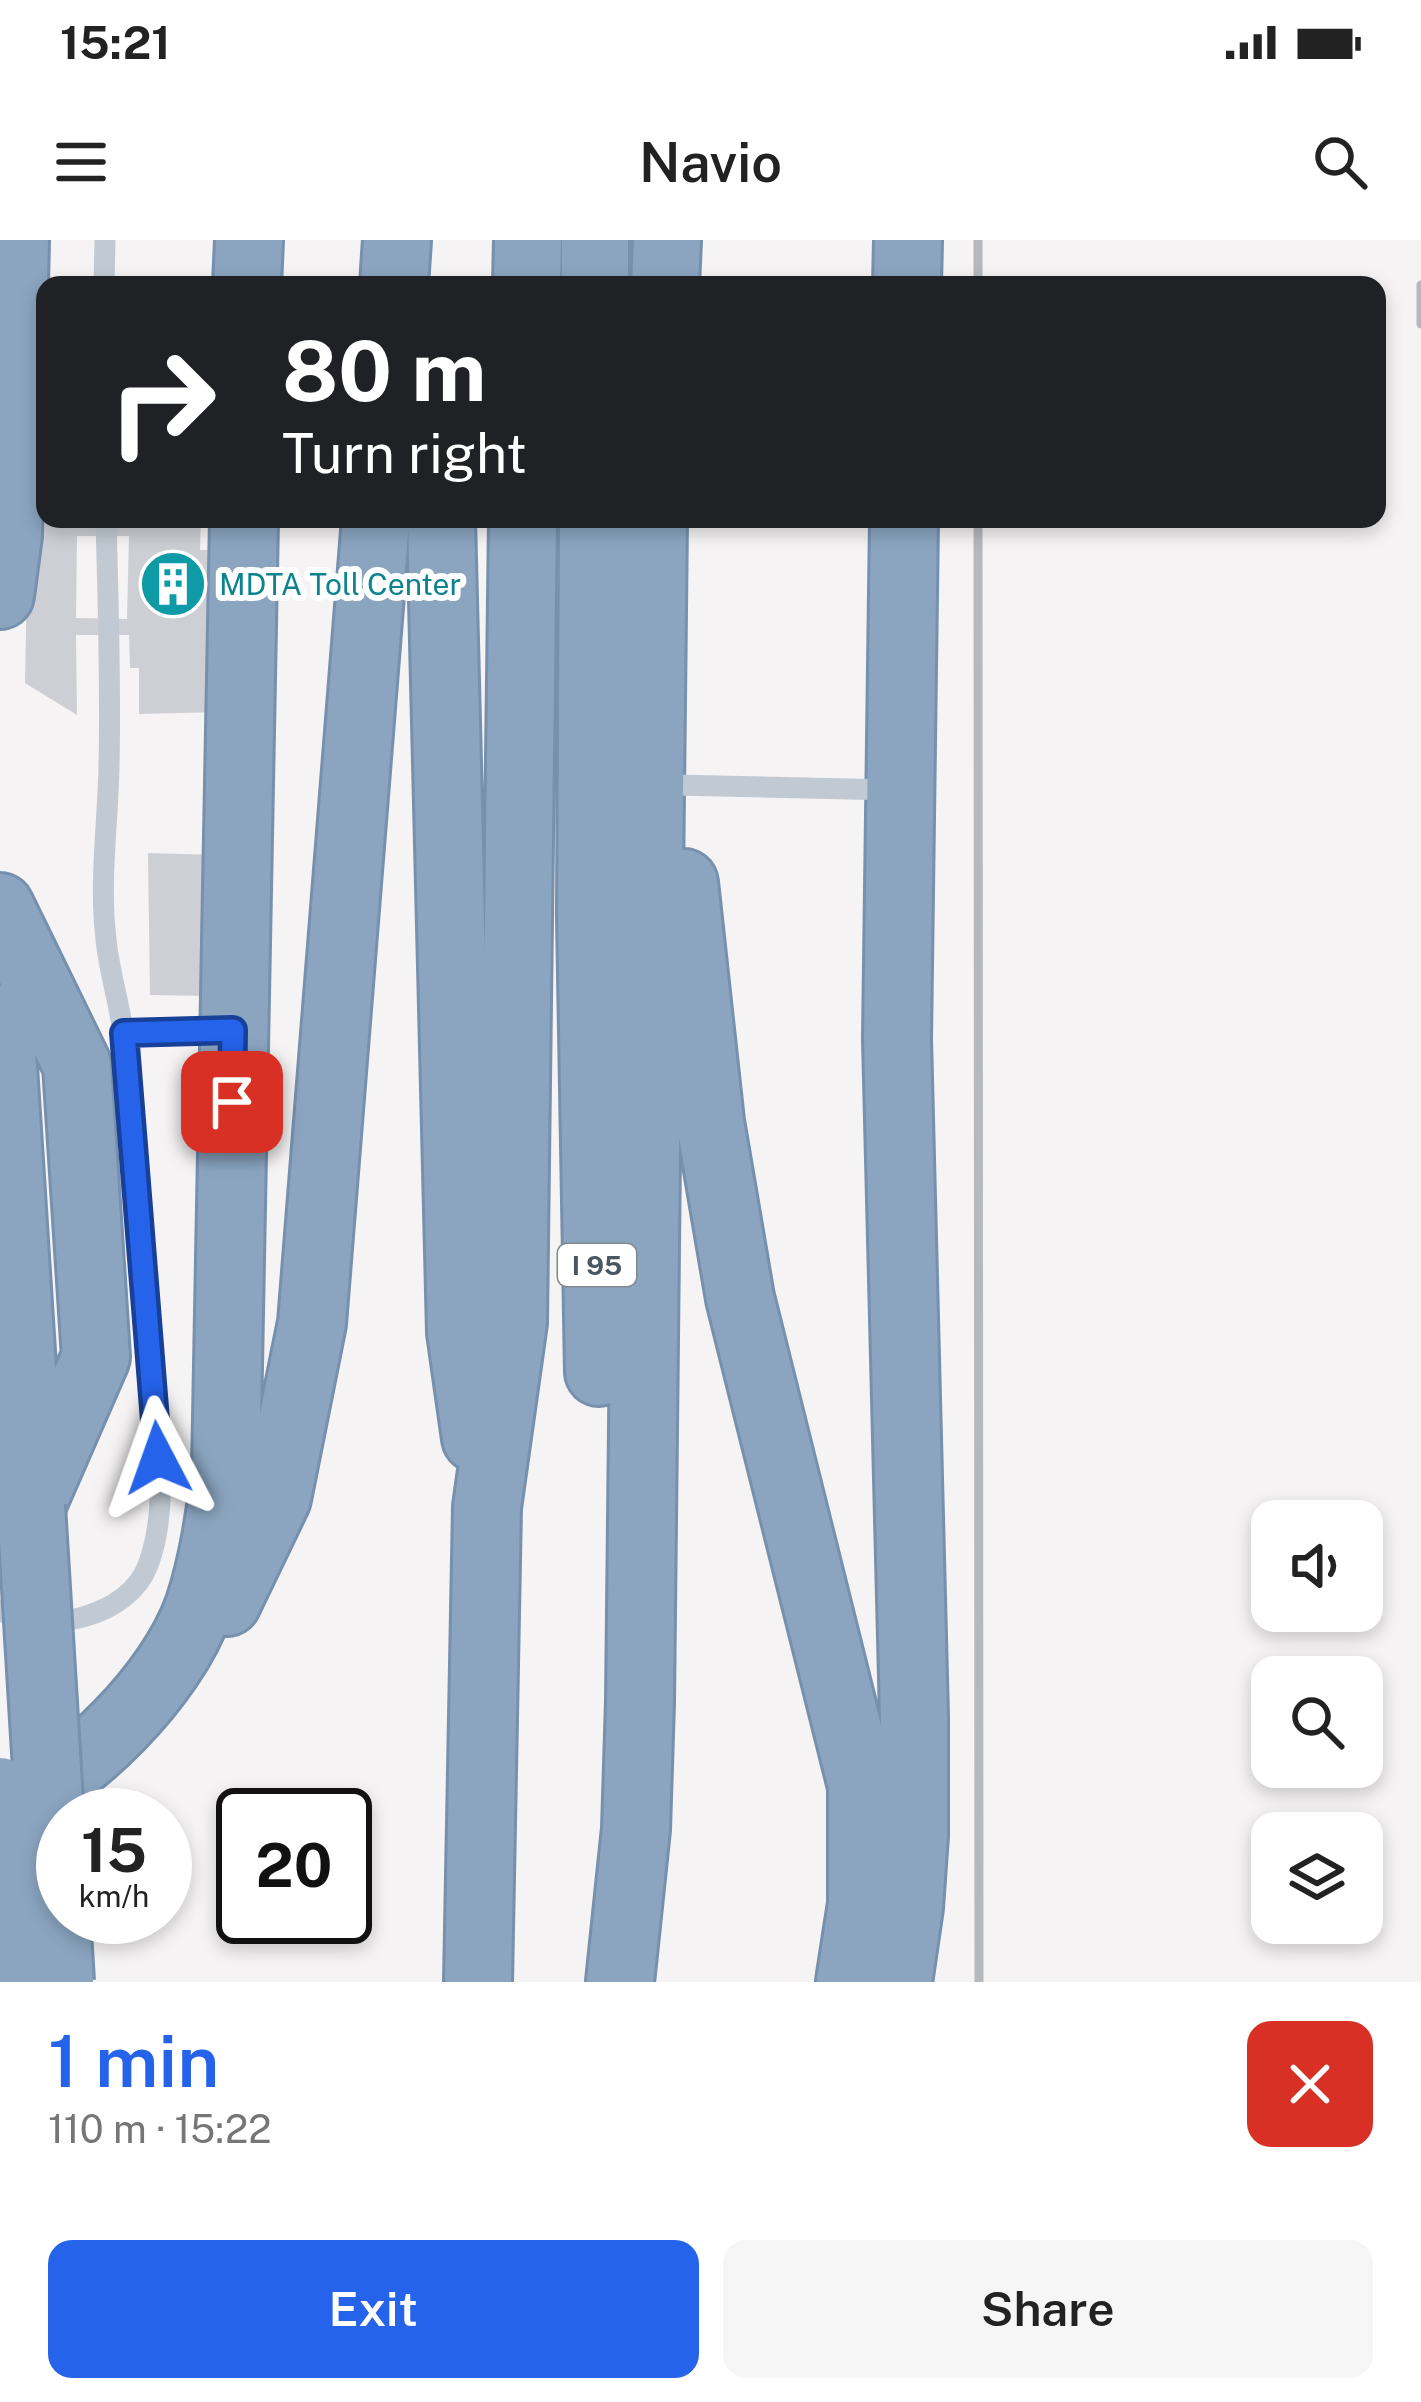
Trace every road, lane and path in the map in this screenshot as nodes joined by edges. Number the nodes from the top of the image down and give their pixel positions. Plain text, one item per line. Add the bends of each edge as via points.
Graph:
1 (15, 240) edge
2 (105, 240) edge
3 (249, 240) edge
4 (397, 240) edge
5 (434, 240) edge
6 (528, 240) edge
7 (595, 240) edge
8 (667, 240) edge
9 (908, 240) edge
10 (104, 276) edge
11 (247, 276) edge
12 (395, 276) edge
13 (435, 276) edge
14 (527, 276) edge
15 (595, 276) edge
16 (665, 276) edge
17 (907, 276) edge
18 (106, 528) edge
19 (244, 528) edge
20 (375, 528) edge
21 (441, 528) edge
22 (524, 528) edge
23 (593, 528) edge
24 (653, 528) edge
25 (904, 528) edge
26 (0, 595) edge
27 (650, 600) junction
28 (674, 785) junction
29 (901, 790) junction
30 (0, 907) edge
31 (233, 1030) junction
32 (1, 1040) edge
33 (100, 1049) junction
34 (31, 1506) junction
35 (487, 1507) junction
36 (0, 1610) edge
37 (162, 1673) junction
38 (0, 1791) edge
39 (0, 1811) edge
40 (13, 1982) edge
41 (60, 1982) edge
42 (478, 1982) edge
43 (601, 1982) edge
44 (620, 1982) edge
45 (850, 1982) edge
46 (898, 1982) edge

1 - 26 highway
2 - 10 lane
3 - 11 highway
4 - 12 highway
5 - 13 highway
6 - 14 highway
7 - 15 highway
8 - 16 highway
9 - 17 highway
18 - 33 lane via 110,716
19 - 31 highway
20 - 37 highway via 312,1323 277,1498 215,1626
21 - 35 highway, I 95 via 461,1332
22 - 35 highway, I 95 via 513,1322
23 - 43 highway, I 95
24 - 27 highway, I 95
25 - 29 highway
27 - 28 highway
27 - 44 highway, I 95 via 640,1702
28 - 29 lane
28 - 45 highway via 710,1122 740,1298 862,1786 862,1904
29 - 46 highway via 897,1039 914,1717 909,1907
30 - 33 highway
31 - 33 lane
31 - 37 highway via 226,1471 197,1612
32 - 34 highway
33 - 34 highway via 96,1357
33 - 36 lane via 154,1384 158,1528 147,1569 121,1601 58,1622 22,1622
34 - 41 highway, bridge
35 - 42 highway, I 95
37 - 39 highway, bridge via 114,1731
38 - 40 highway, bridge

